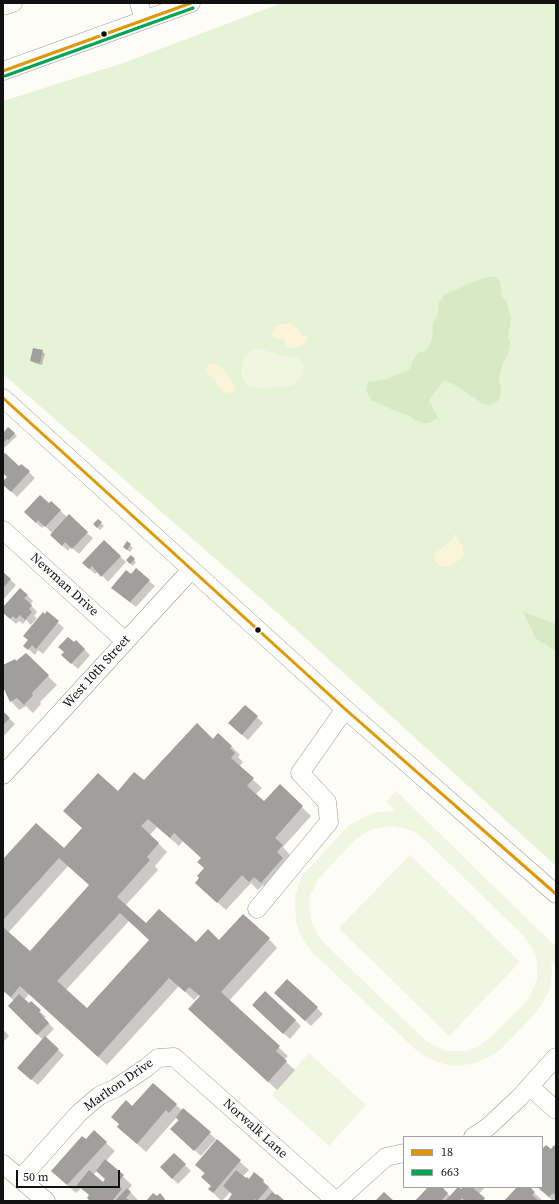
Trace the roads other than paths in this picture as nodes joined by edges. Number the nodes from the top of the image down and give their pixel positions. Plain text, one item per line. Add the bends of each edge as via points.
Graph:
1 (12, 3) edge
2 (139, 3) edge
3 (191, 3) edge
4 (3, 6) edge
5 (144, 20) junction
6 (3, 72) edge
7 (3, 398) edge
8 (3, 530) edge
9 (191, 570) junction
10 (125, 641) junction
11 (345, 709) junction
12 (3, 775) edge
13 (556, 894) edge
14 (257, 910) dead end
15 (174, 1057) joint
16 (556, 1057) edge
17 (530, 1087) junction
18 (556, 1110) edge
19 (474, 1136) edge
20 (403, 1153) edge
21 (3, 1164) edge
22 (21, 1178) junction
23 (46, 1201) edge
24 (337, 1201) edge

1 - 4 street
2 - 5 street
3 - 5 street
5 - 6 street
7 - 9 street
8 - 10 street, Newman Drive
9 - 10 street, West 10th Street
9 - 11 street
10 - 12 street, West 10th Street
11 - 13 street
11 - 14 street via 300,773 327,802 329,822
15 - 22 street, Marlton Drive via 158,1058 116,1088 99,1096 79,1113
15 - 24 street, Norwalk Lane
16 - 17 street
17 - 18 street
17 - 19 street via 488,1127
20 - 24 street via 386,1157
21 - 22 street
22 - 23 street

